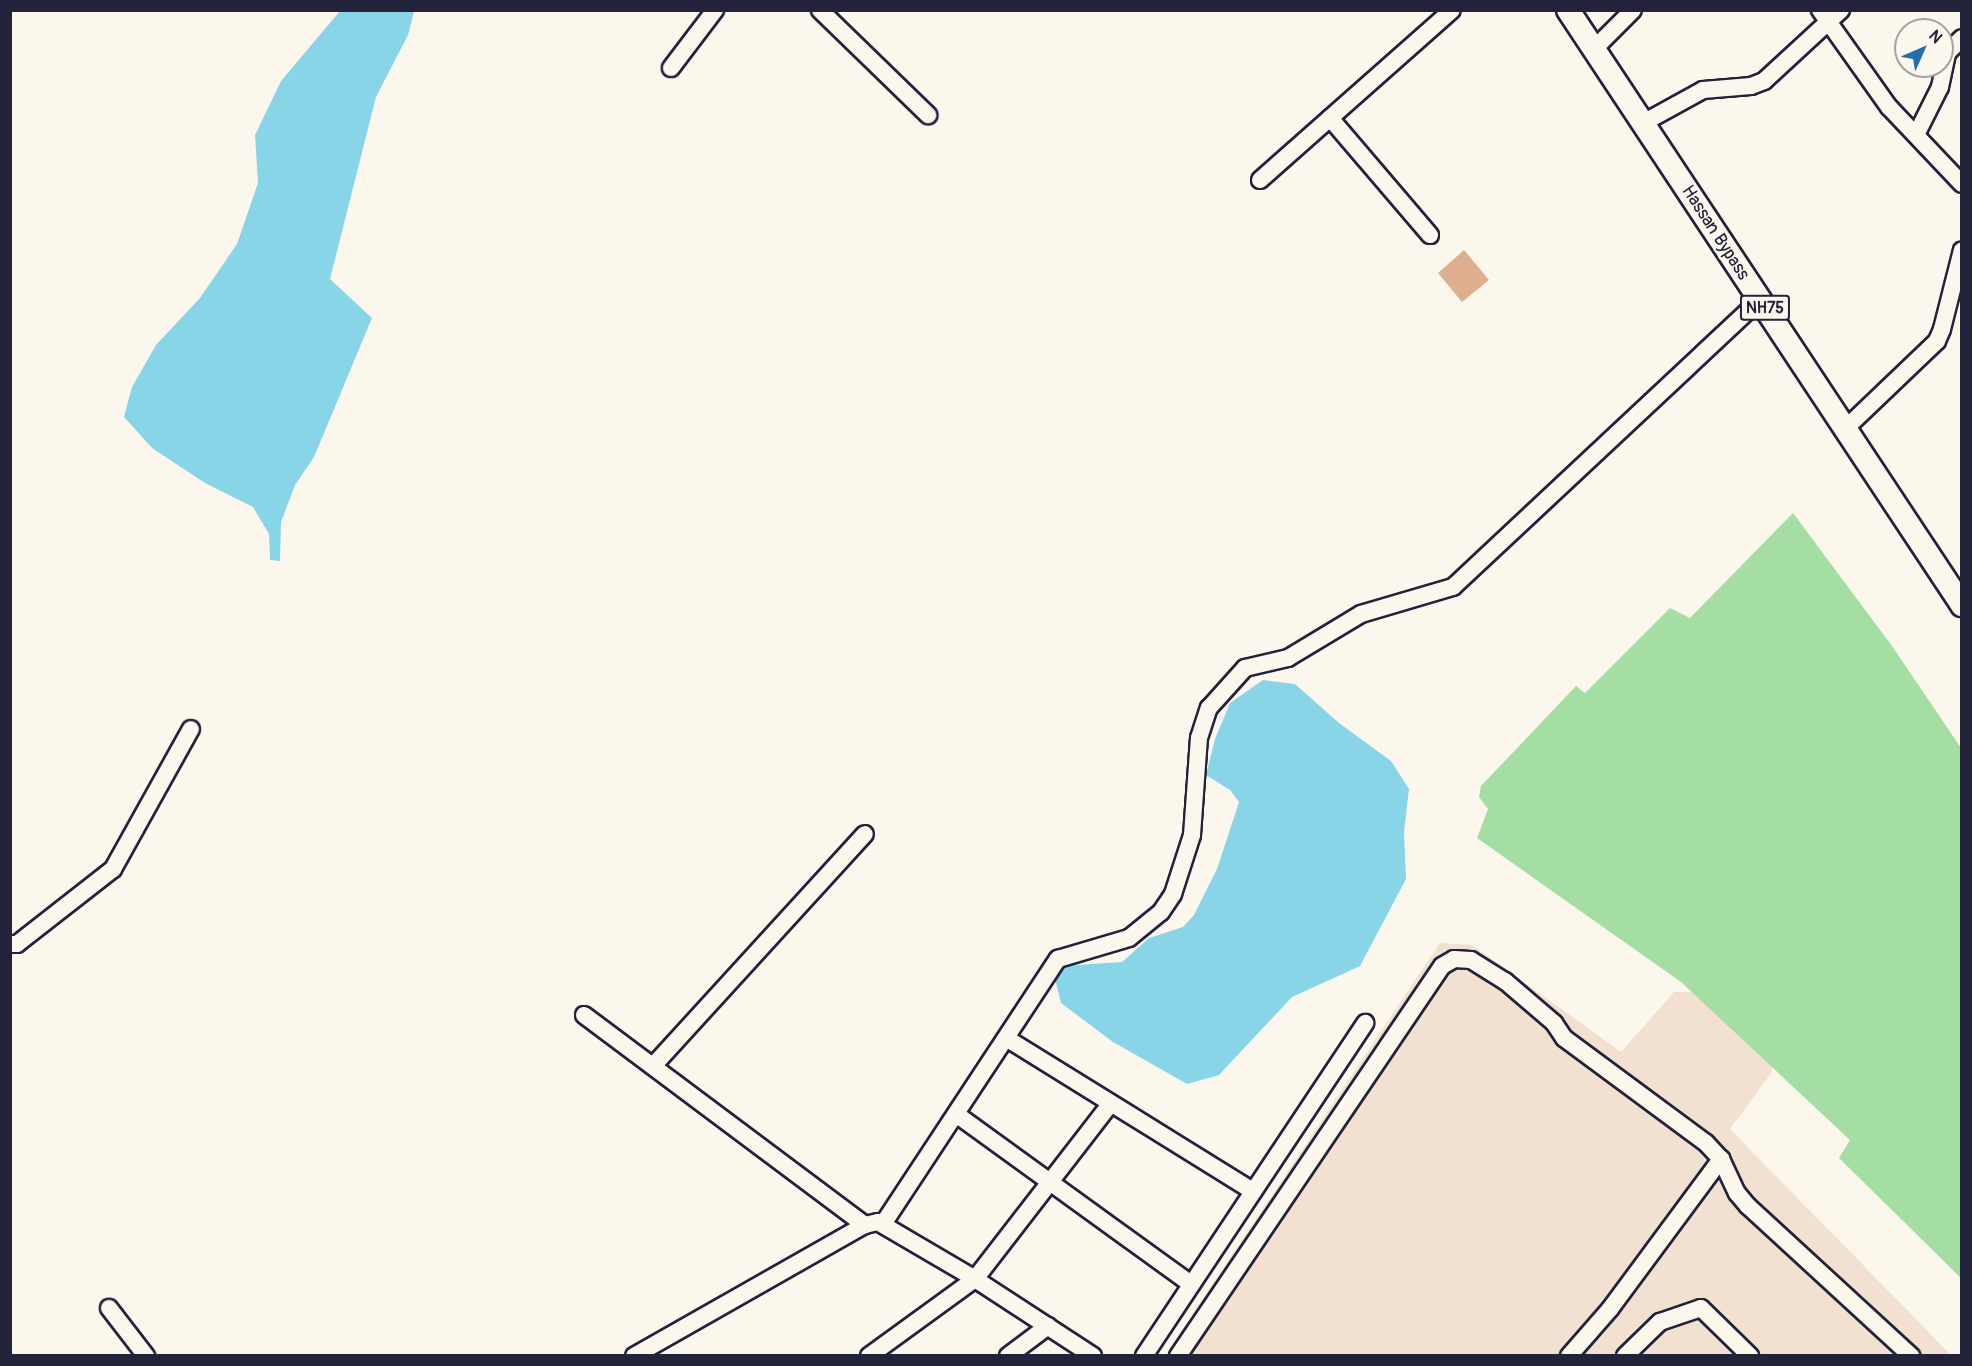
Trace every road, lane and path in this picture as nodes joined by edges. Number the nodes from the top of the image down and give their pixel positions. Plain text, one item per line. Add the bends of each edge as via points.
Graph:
1 (715, 10) edge
2 (820, 10) edge
3 (1452, 10) edge
4 (1568, 10) edge
5 (1633, 10) edge
6 (1841, 10) edge
7 (1824, 17) edge
8 (1962, 39) edge
9 (1594, 49) junction
10 (671, 68) dead end
11 (928, 115) dead end
12 (1330, 118) junction
13 (1643, 123) junction
14 (1916, 135) junction
15 (1260, 180) dead end
16 (1962, 184) edge
17 (1430, 235) dead end
18 (1962, 250) edge
19 (1760, 300) junction
20 (1845, 429) junction
21 (1962, 605) edge
22 (191, 729) dead end
23 (865, 834) dead end
24 (10, 944) edge
25 (584, 1015) dead end
26 (1365, 1023) dead end
27 (1006, 1038) junction
28 (653, 1066) junction
29 (1111, 1103) junction
30 (956, 1114) junction
31 (1721, 1160) junction
32 (1050, 1182) junction
33 (1253, 1191) junction
34 (883, 1224) junction
35 (865, 1225) junction
36 (975, 1279) junction
37 (1191, 1284) junction
38 (109, 1308) dead end
39 (1048, 1326) junction
40 (1149, 1348) edge
41 (146, 1356) edge
42 (634, 1356) edge
43 (868, 1356) edge
44 (1008, 1356) edge
45 (1093, 1356) edge
46 (1168, 1356) edge
47 (1178, 1356) edge
48 (1569, 1356) edge
49 (1625, 1356) edge
50 (1750, 1356) edge
51 (1911, 1356) edge

1 - 10 street
2 - 11 street
3 - 12 street
4 - 9 highway, Hassan Bypass / NH75
5 - 9 street
6 - 7 street
7 - 13 street via 1764,81 1751,86 1703,90
7 - 14 street via 1889,107
8 - 14 street via 1947,53 1940,87
9 - 13 highway, Hassan Bypass / NH75
12 - 15 street
12 - 17 street
13 - 19 highway, Hassan Bypass / NH75
14 - 16 street
18 - 20 street via 1937,341
19 - 20 highway, Hassan Bypass / NH75
19 - 27 street via 1453,587 1361,614 1288,658 1245,668 1209,708 1198,738 1192,835 1173,894 1161,912 1129,938 1059,959
20 - 21 highway, Hassan Bypass / NH75
22 - 24 street via 113,869 17,944
23 - 28 street
25 - 28 street
26 - 33 street
27 - 29 street
27 - 30 street
28 - 35 street
29 - 32 street
29 - 33 street
30 - 32 street
30 - 34 street
31 - 47 street via 1706,1143 1564,1038 1554,1023 1505,981 1471,960 1454,959 1442,966
31 - 48 street via 1610,1309
31 - 51 street via 1748,1206
32 - 36 street
32 - 37 street
33 - 37 street
34 - 35 street
34 - 36 street
35 - 42 street
36 - 39 street
36 - 43 street
37 - 40 street
38 - 41 street
39 - 44 street
39 - 45 street
40 - 46 street
49 - 50 street via 1660,1322 1701,1308

